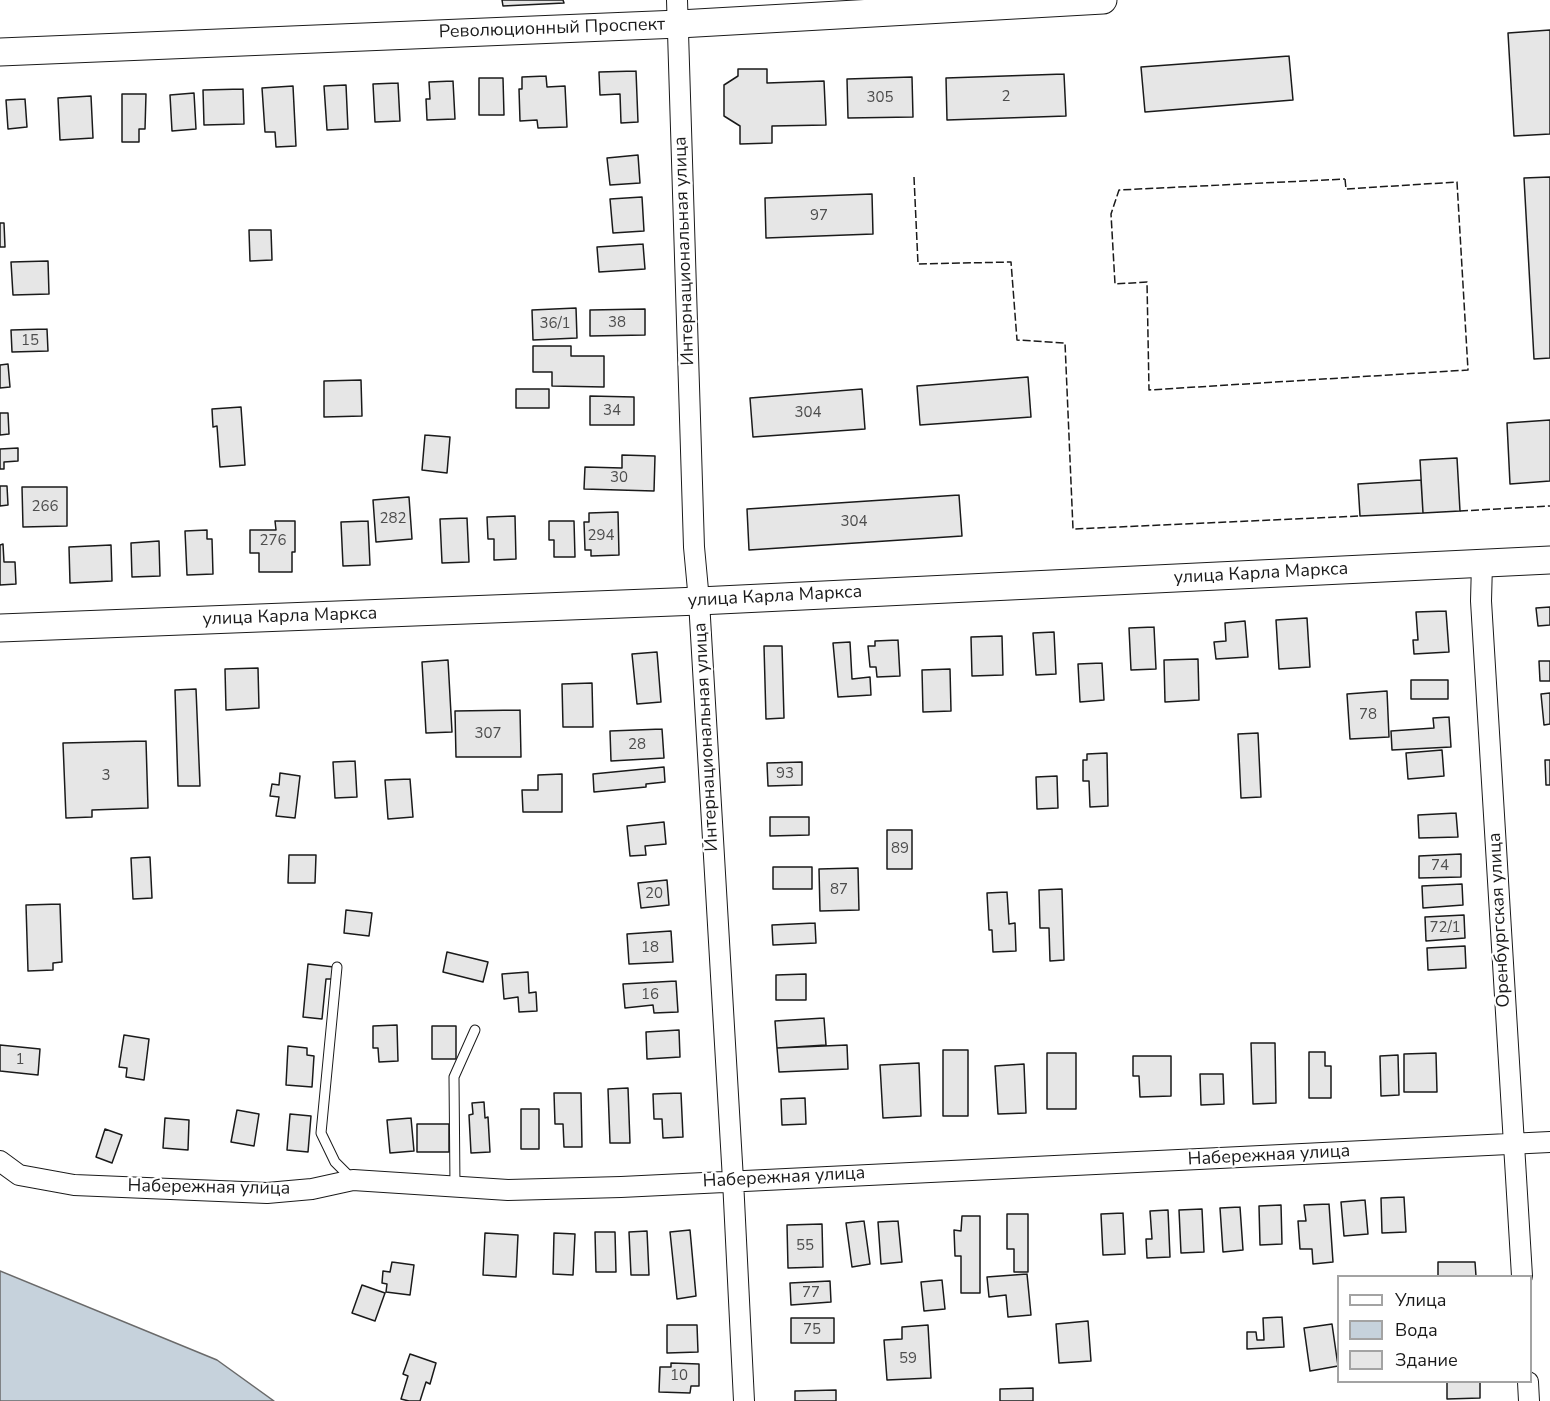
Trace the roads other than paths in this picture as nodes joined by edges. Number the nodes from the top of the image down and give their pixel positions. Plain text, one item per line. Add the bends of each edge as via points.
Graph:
1 (1103, 0) edge
2 (678, 12) edge
3 (0, 51) edge
4 (1550, 560) edge
5 (1482, 563) junction
6 (699, 601) junction
7 (0, 628) edge
8 (337, 967) dead end
9 (475, 1030) dead end
10 (1550, 1142) edge
11 (1513, 1144) junction
12 (0, 1161) edge
13 (353, 1180) junction
14 (733, 1180) junction
15 (455, 1186) junction
16 (1522, 1275) edge
17 (1528, 1383) edge
18 (744, 1401) edge
19 (1530, 1401) edge

1 - 2 main road, Революционный Проспект
2 - 3 main road, Революционный Проспект
2 - 6 street, Интернациональная улица
4 - 5 main road, улица Карла Маркса
5 - 6 main road, улица Карла Маркса
5 - 11 street, Оренбургская улица via 1481,601
6 - 7 main road, улица Карла Маркса
6 - 14 street, Интернациональная улица
8 - 13 lane via 321,1133 335,1162
9 - 15 lane via 454,1077
10 - 11 street, Набережная улица
11 - 14 street, Набережная улица
11 - 16 street, Оренбургская улица
12 - 13 street, Набережная улица via 19,1175 74,1185 267,1193
13 - 15 street, Набережная улица
14 - 15 street, Набережная улица via 508,1190
14 - 18 street, Интернациональная улица
17 - 19 street

